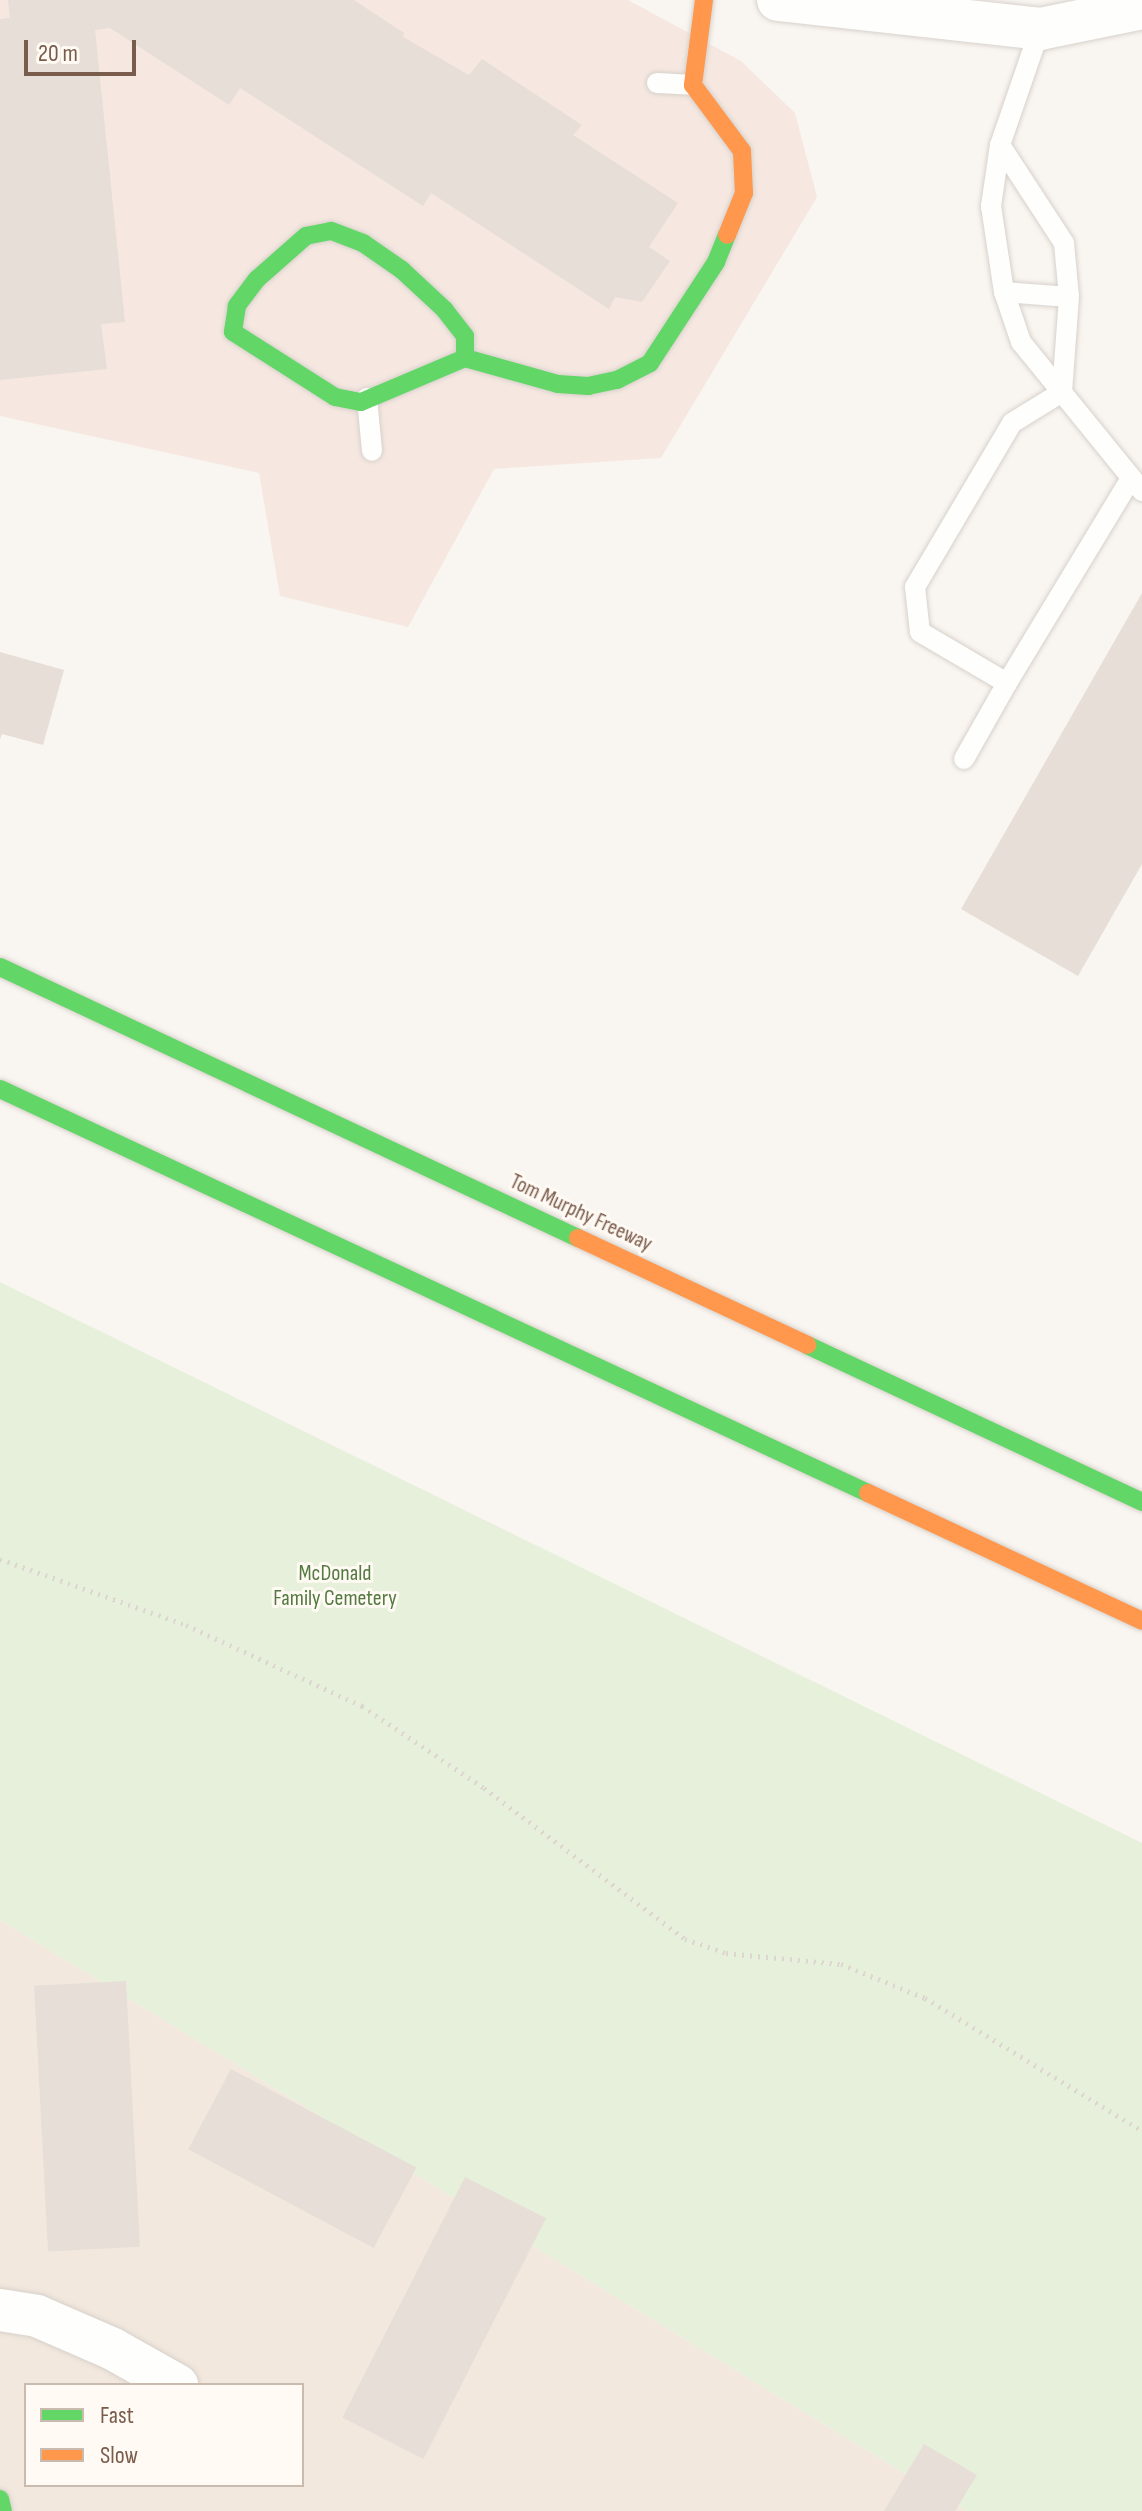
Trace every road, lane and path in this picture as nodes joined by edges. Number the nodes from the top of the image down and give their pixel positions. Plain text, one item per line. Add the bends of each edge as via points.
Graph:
1 (704, 0) edge
2 (778, 0) edge
3 (1142, 8) edge
4 (1040, 29) junction
5 (657, 83) dead end
6 (693, 85) junction
7 (1000, 145) junction
8 (1004, 292) junction
9 (1069, 297) junction
10 (465, 358) junction
11 (1062, 392) junction
12 (367, 398) junction
13 (372, 451) dead end
14 (1137, 484) edge
15 (1007, 683) junction
16 (964, 759) dead end
17 (0, 967) edge
18 (0, 1089) edge
19 (1142, 1502) edge
20 (0, 1559) edge
21 (1142, 1621) edge
22 (1142, 2131) edge
23 (0, 2310) edge
24 (173, 2383) edge
25 (0, 2499) edge
26 (3, 2511) edge

1 - 6 main road
2 - 4 street
3 - 4 street
4 - 7 lane
5 - 6 lane
6 - 10 main road via 742,151 744,193 716,262 650,363 617,380 588,386 558,384
7 - 8 lane via 991,206
7 - 9 lane via 1064,243
8 - 9 lane
8 - 11 lane via 1021,342
9 - 11 lane
10 - 12 main road
10 - 12 main road via 465,336 402,270 363,243 331,231 306,236 250,288 237,306 233,332 335,397
11 - 14 lane
11 - 15 lane via 1012,423 915,587 920,632
12 - 13 lane
14 - 15 lane
15 - 16 lane
17 - 19 main road, Tom Murphy Freeway
18 - 21 main road
20 - 22 path via 186,1625 362,1706 484,1788 685,1939 726,1953 841,1964 925,1998
23 - 24 street via 37,2316
25 - 26 main road

